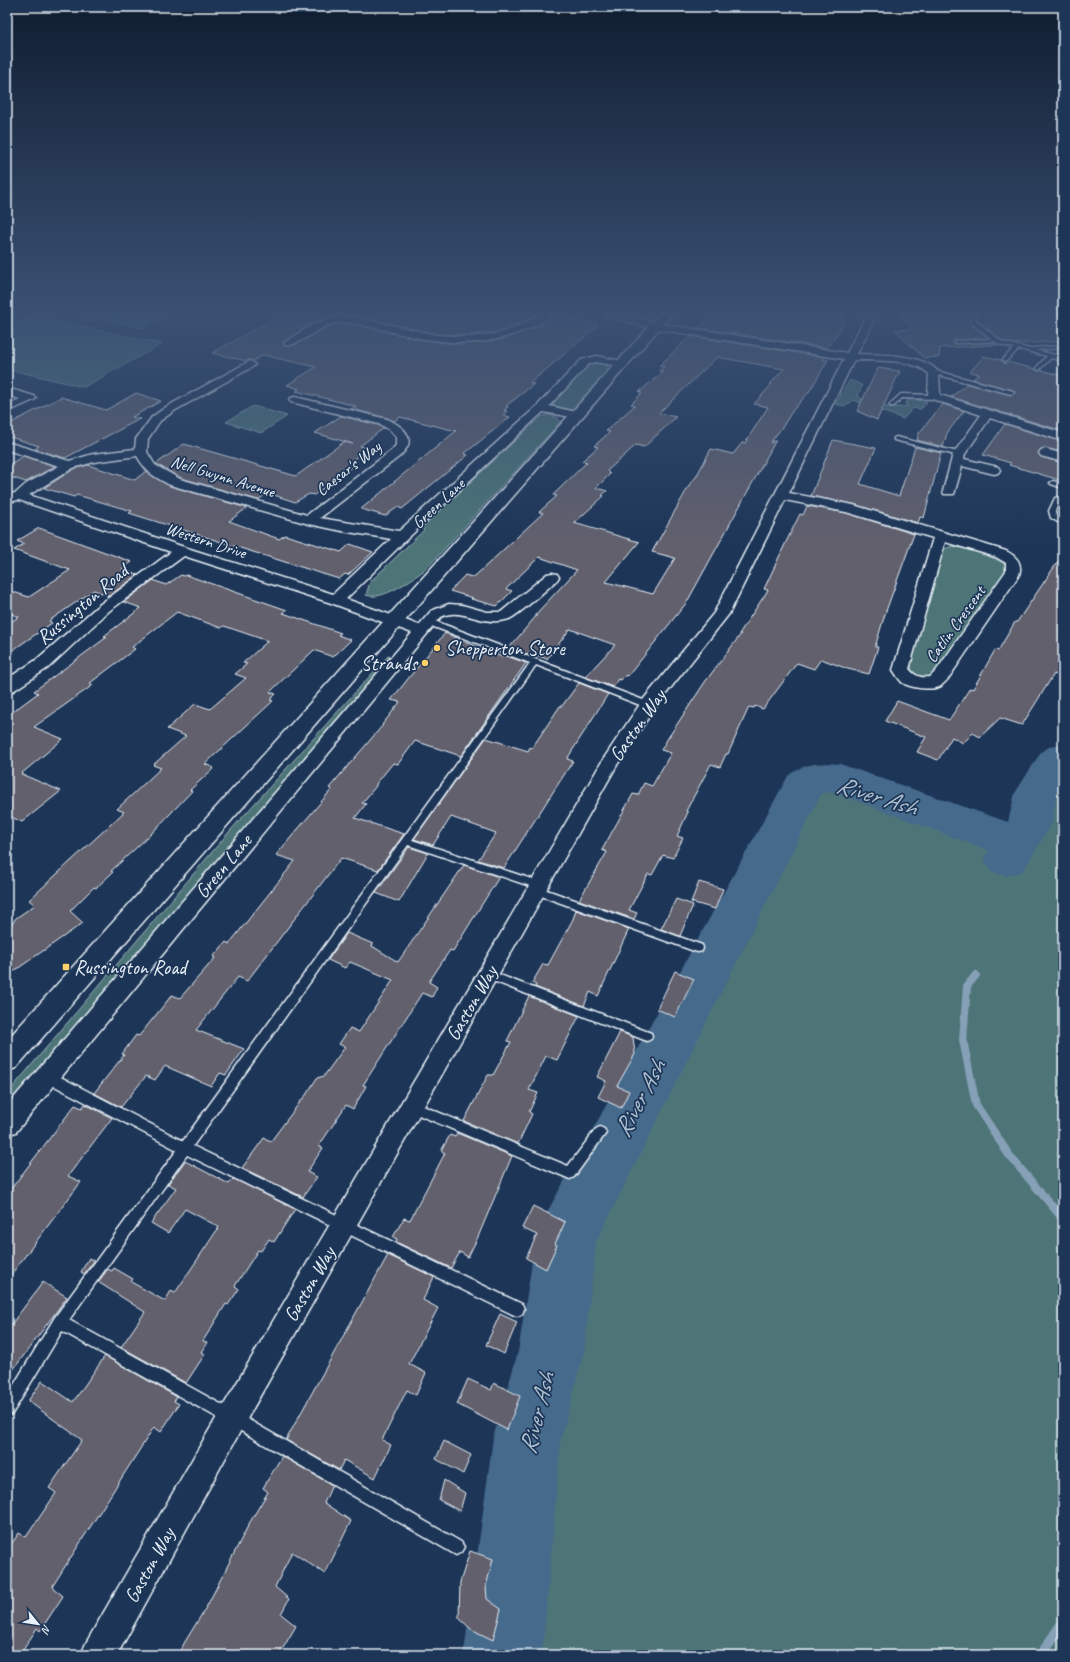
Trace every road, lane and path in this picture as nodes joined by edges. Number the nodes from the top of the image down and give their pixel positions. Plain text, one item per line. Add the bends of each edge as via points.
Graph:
1 (10, 392) edge
2 (200, 392) edge
3 (557, 392) edge
4 (598, 392) edge
5 (832, 392) edge
6 (934, 392) edge
7 (936, 397) junction
8 (295, 400) dead end
9 (892, 405) dead end
10 (541, 408) junction
11 (7, 409) edge
12 (988, 413) junction
13 (577, 415) junction
14 (1063, 437) edge
15 (896, 439) dead end
16 (7, 446) edge
17 (141, 452) junction
18 (1045, 453) dead end
19 (958, 458) junction
20 (1063, 458) edge
21 (69, 465) junction
22 (994, 470) dead end
23 (1053, 483) dead end
24 (1063, 486) edge
25 (949, 491) dead end
26 (780, 495) junction
27 (14, 497) edge
28 (1063, 498) edge
29 (309, 520) junction
30 (1063, 523) edge
31 (402, 536) junction
32 (940, 536) junction
33 (182, 551) junction
34 (552, 577) dead end
35 (336, 600) junction
36 (394, 621) junction
37 (425, 627) junction
38 (534, 663) junction
39 (7, 687) edge
40 (648, 706) junction
41 (405, 841) junction
42 (537, 887) junction
43 (698, 948) dead end
44 (487, 974) junction
45 (647, 1036) dead end
46 (7, 1059) edge
47 (47, 1076) junction
48 (411, 1106) junction
49 (7, 1124) edge
50 (600, 1133) dead end
51 (185, 1148) junction
52 (343, 1225) junction
53 (517, 1309) dead end
54 (60, 1322) junction
55 (7, 1409) edge
56 (232, 1418) junction
57 (456, 1547) dead end
58 (98, 1655) edge

1 - 11 street via 34,396
2 - 17 street via 156,419 142,440
3 - 10 street, Green Lane
4 - 13 main road, Green Lane
5 - 26 street, Gaston Way
6 - 7 street
7 - 9 lane via 901,396
7 - 12 street
8 - 29 street, Caesar's Way via 383,421 394,427 402,436 402,445 396,453
10 - 13 street
10 - 31 street, Green Lane
12 - 14 street
12 - 19 street
13 - 36 main road, Green Lane
15 - 19 lane
16 - 21 street
17 - 21 street via 93,458
17 - 29 street, Nell Gwynn Avenue via 150,467 175,482
18 - 20 street
19 - 22 street
19 - 25 street
21 - 27 street
23 - 24 lane
26 - 32 street, Catlin Crescent via 848,508
26 - 40 street, Gaston Way via 721,614
27 - 33 street, Western Drive
28 - 30 lane via 1057,499 1052,510 1053,517
29 - 31 street, Nell Gwynn Avenue
31 - 35 street, Green Lane
32 - 32 street, Catlin Crescent via 1001,554 1009,558 1015,570 942,675 935,682 920,683 909,679 900,670
33 - 35 street, Western Drive
33 - 39 street, Russington Road via 104,608 42,664
34 - 37 street, Green Lane via 506,616 487,617 461,609 447,608 436,614
35 - 36 street, Western Drive
36 - 37 street
36 - 46 main road, Green Lane
37 - 38 lane
37 - 47 street, Green Lane
38 - 40 lane
38 - 41 lane
40 - 42 street, Gaston Way via 610,762
41 - 42 lane
41 - 51 lane
42 - 43 lane
42 - 44 street, Gaston Way
44 - 45 lane
44 - 48 street, Gaston Way
47 - 49 street, Green Lane
47 - 51 lane
48 - 50 lane via 570,1173
48 - 52 street, Gaston Way
51 - 52 lane
51 - 54 lane
52 - 53 lane
52 - 56 street, Gaston Way
54 - 55 lane
54 - 56 lane
56 - 57 lane
56 - 58 street, Gaston Way

